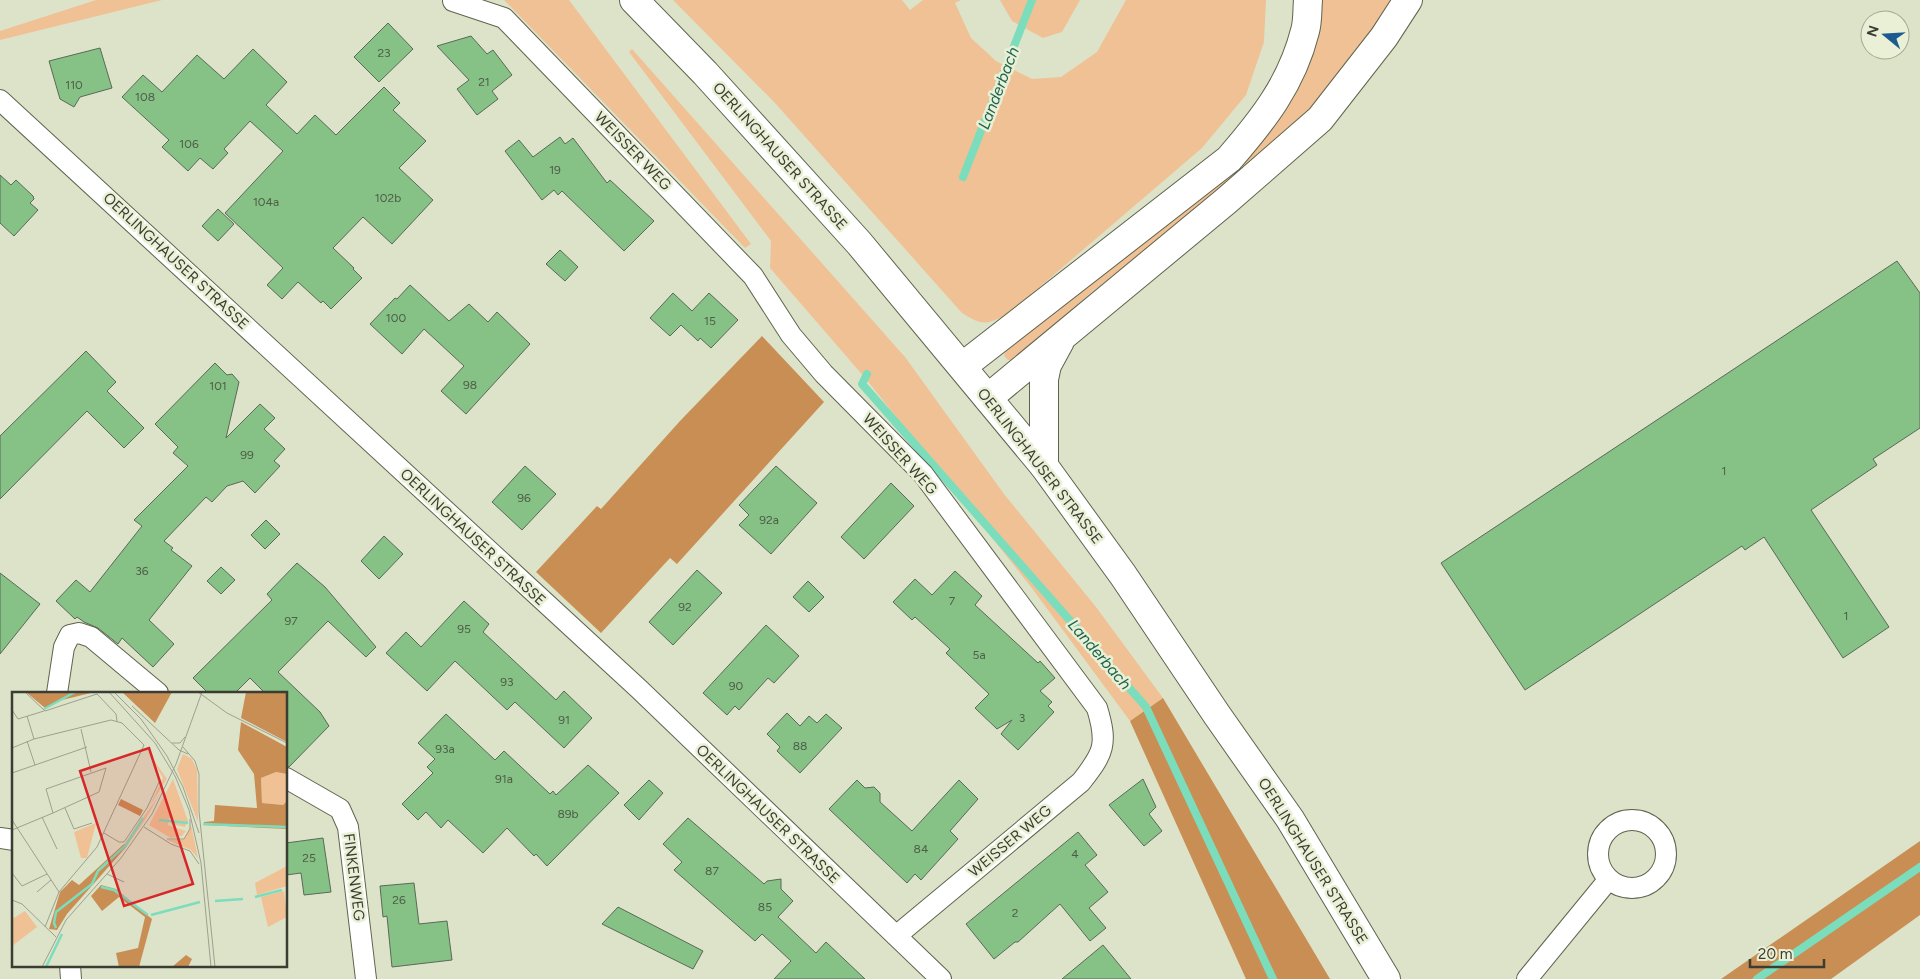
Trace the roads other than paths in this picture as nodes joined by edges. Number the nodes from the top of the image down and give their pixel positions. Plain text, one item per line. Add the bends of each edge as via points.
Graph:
1 (634, 0) edge
2 (1308, 0) edge
3 (1408, 0) edge
4 (453, 1) edge
5 (0, 100) edge
6 (1063, 335) junction
7 (963, 366) junction
8 (988, 398) junction
9 (1044, 466) junction
10 (57, 692) edge
11 (157, 692) edge
12 (288, 779) edge
13 (1609, 880) dead end
14 (896, 936) junction
15 (70, 966) edge
16 (71, 979) edge
17 (366, 979) edge
18 (941, 979) edge
19 (1386, 979) edge
20 (1527, 979) edge

1 - 7 main road, OERLINGHAUSER STRASSE via 705,73 859,243
2 - 7 main road via 1306,30 1289,76 1263,120 1229,159
3 - 6 main road via 1384,37 1320,119
4 - 14 street, WEISSER WEG via 504,18 753,276 791,335 824,374 923,474 1096,708 1104,743 1096,764 1081,782
5 - 14 street, OERLINGHAUSER STRASSE via 638,689
6 - 8 main road
6 - 9 main road via 1047,364 1044,379
7 - 8 main road, OERLINGHAUSER STRASSE
8 - 9 main road, OERLINGHAUSER STRASSE
9 - 19 main road, OERLINGHAUSER STRASSE via 1290,819
10 - 11 street via 64,647 70,635 78,633 91,637
12 - 17 street, FINKENWEG via 340,809 348,827
13 - 20 street
14 - 18 street, OERLINGHAUSER STRASSE
15 - 16 street

